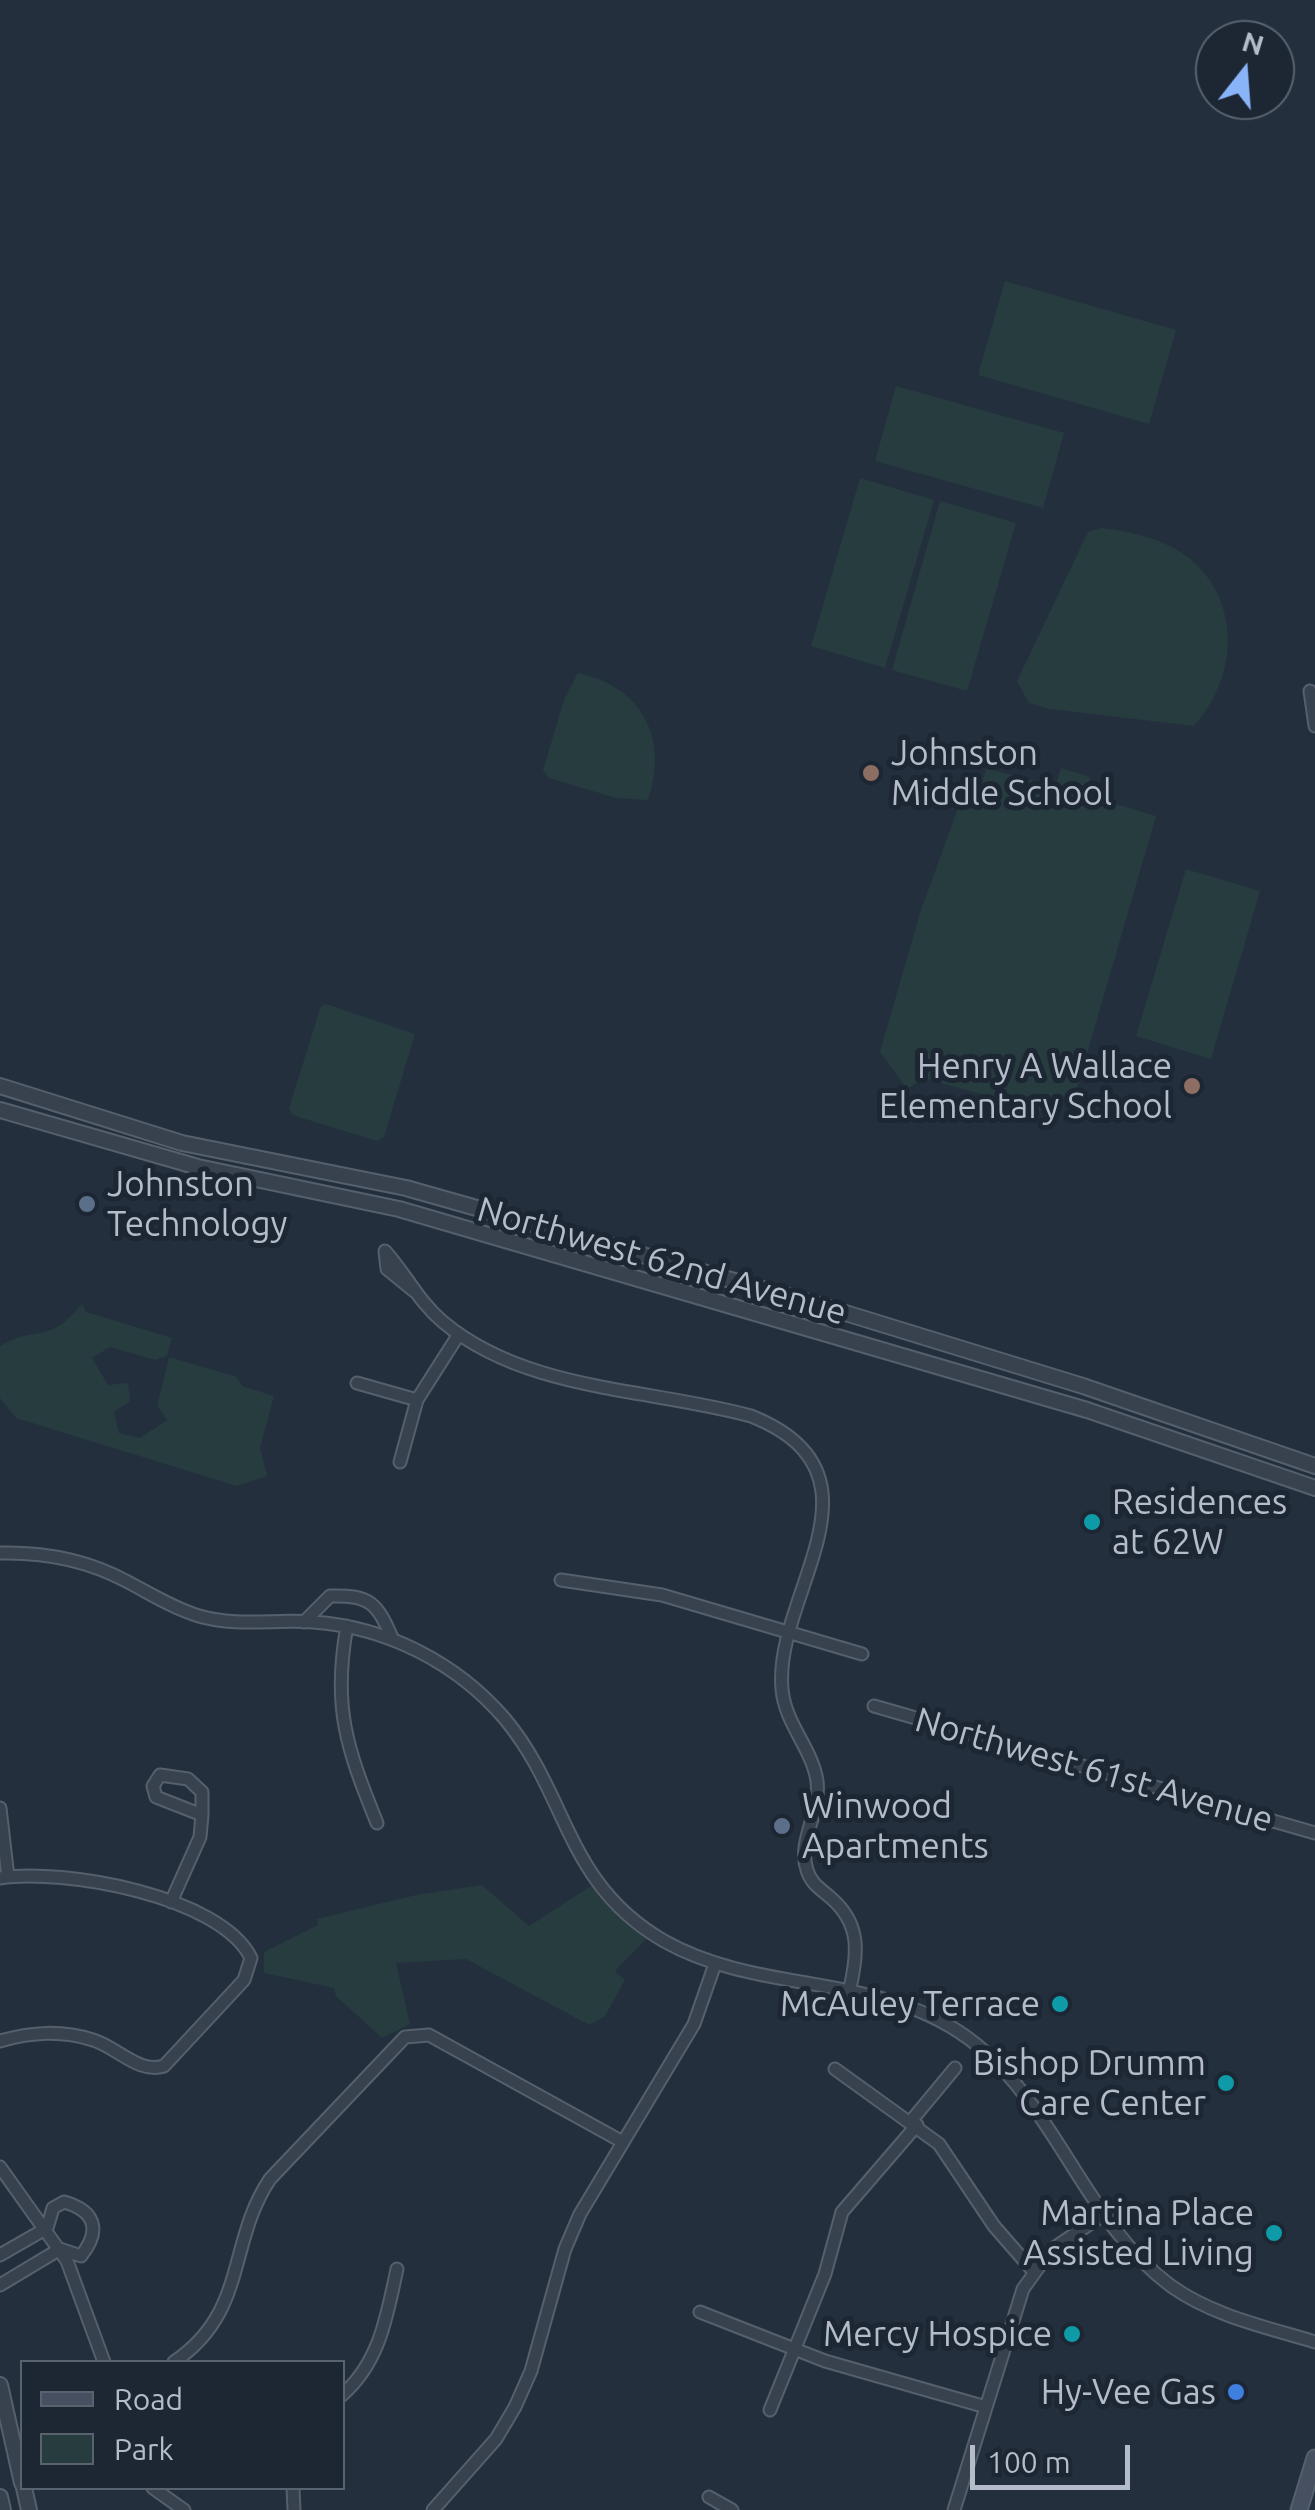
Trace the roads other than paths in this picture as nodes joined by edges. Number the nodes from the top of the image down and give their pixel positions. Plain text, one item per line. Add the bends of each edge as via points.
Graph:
1 (1310, 691) dead end
2 (1315, 726) edge
3 (0, 1086) edge
4 (0, 1110) edge
5 (414, 1291) dead end
6 (459, 1334) junction
7 (357, 1383) dead end
8 (417, 1400) junction
9 (400, 1462) dead end
10 (1315, 1466) edge
11 (1315, 1488) edge
12 (0, 1554) edge
13 (561, 1580) dead end
14 (304, 1622) junction
15 (347, 1626) junction
16 (788, 1632) junction
17 (393, 1640) junction
18 (862, 1654) dead end
19 (874, 1706) dead end
20 (0, 1808) edge
21 (202, 1816) junction
22 (377, 1823) dead end
23 (1315, 1833) edge
24 (4, 1878) edge
25 (171, 1902) junction
26 (715, 1964) junction
27 (850, 1988) junction
28 (0, 2041) edge
29 (955, 2068) dead end
30 (834, 2069) dead end
31 (914, 2123) junction
32 (621, 2141) junction
33 (0, 2166) edge
34 (1106, 2213) junction
35 (47, 2228) junction
36 (60, 2248) junction
37 (0, 2255) edge
38 (397, 2269) dead end
39 (1034, 2272) junction
40 (0, 2285) edge
41 (700, 2312) dead end
42 (1315, 2342) edge
43 (794, 2350) junction
44 (103, 2360) edge
45 (176, 2360) edge
46 (0, 2385) edge
47 (345, 2392) edge
48 (986, 2406) junction
49 (770, 2410) dead end
50 (1315, 2458) edge
51 (20, 2472) edge
52 (1312, 2480) edge
53 (0, 2496) edge
54 (709, 2497) dead end
55 (163, 2505) edge
56 (3, 2510) edge
57 (184, 2510) edge
58 (433, 2510) edge
59 (732, 2510) edge
60 (954, 2510) edge
61 (1299, 2510) edge

1 - 2 street
3 - 10 street, Northwest 62nd Avenue via 182,1143 406,1188 819,1305
4 - 11 street, Northwest 62nd Avenue via 198,1167 399,1209 1087,1410
5 - 6 street
6 - 8 street
6 - 16 street via 522,1367 751,1416 793,1442 813,1470 824,1520
7 - 8 street
8 - 9 street
12 - 14 street via 78,1561 206,1618
13 - 16 street via 662,1595
14 - 15 street
14 - 17 street via 330,1596 358,1595 380,1609
15 - 17 street
15 - 22 street via 338,1676 341,1721
16 - 18 street
16 - 27 street via 782,1694 816,1781 803,1857 816,1886 854,1928
17 - 26 street via 464,1680 504,1718 533,1760 576,1854 606,1894 662,1940
19 - 23 street, Northwest 61st Avenue
20 - 24 street
21 - 21 street via 202,1792 188,1779 160,1775 153,1786 156,1798
21 - 25 street via 200,1837
24 - 25 street via 71,1876
25 - 28 street via 235,1939 251,1958 244,1980 164,2066 145,2068 108,2046 63,2033
26 - 27 street
26 - 32 street via 694,2024
27 - 34 street via 925,2012 974,2043 1016,2083
29 - 31 street
30 - 31 street
31 - 39 street via 952,2160 994,2226
31 - 43 street via 842,2212
32 - 45 street via 429,2035 405,2036 270,2179 255,2204 226,2306 210,2331
32 - 58 street via 566,2249 544,2334 514,2407 496,2440
33 - 35 street
34 - 39 street via 1077,2229
34 - 42 street via 1152,2270 1190,2298
35 - 36 street
35 - 36 street via 53,2208 64,2202 88,2213 94,2240 81,2256
35 - 37 street
36 - 40 street
36 - 44 street
38 - 47 street via 378,2346
39 - 48 street via 1012,2317
41 - 43 street
43 - 48 street
43 - 49 street
46 - 51 street
48 - 60 street
50 - 52 main road
52 - 61 main road
53 - 56 street
54 - 59 street
55 - 57 street

